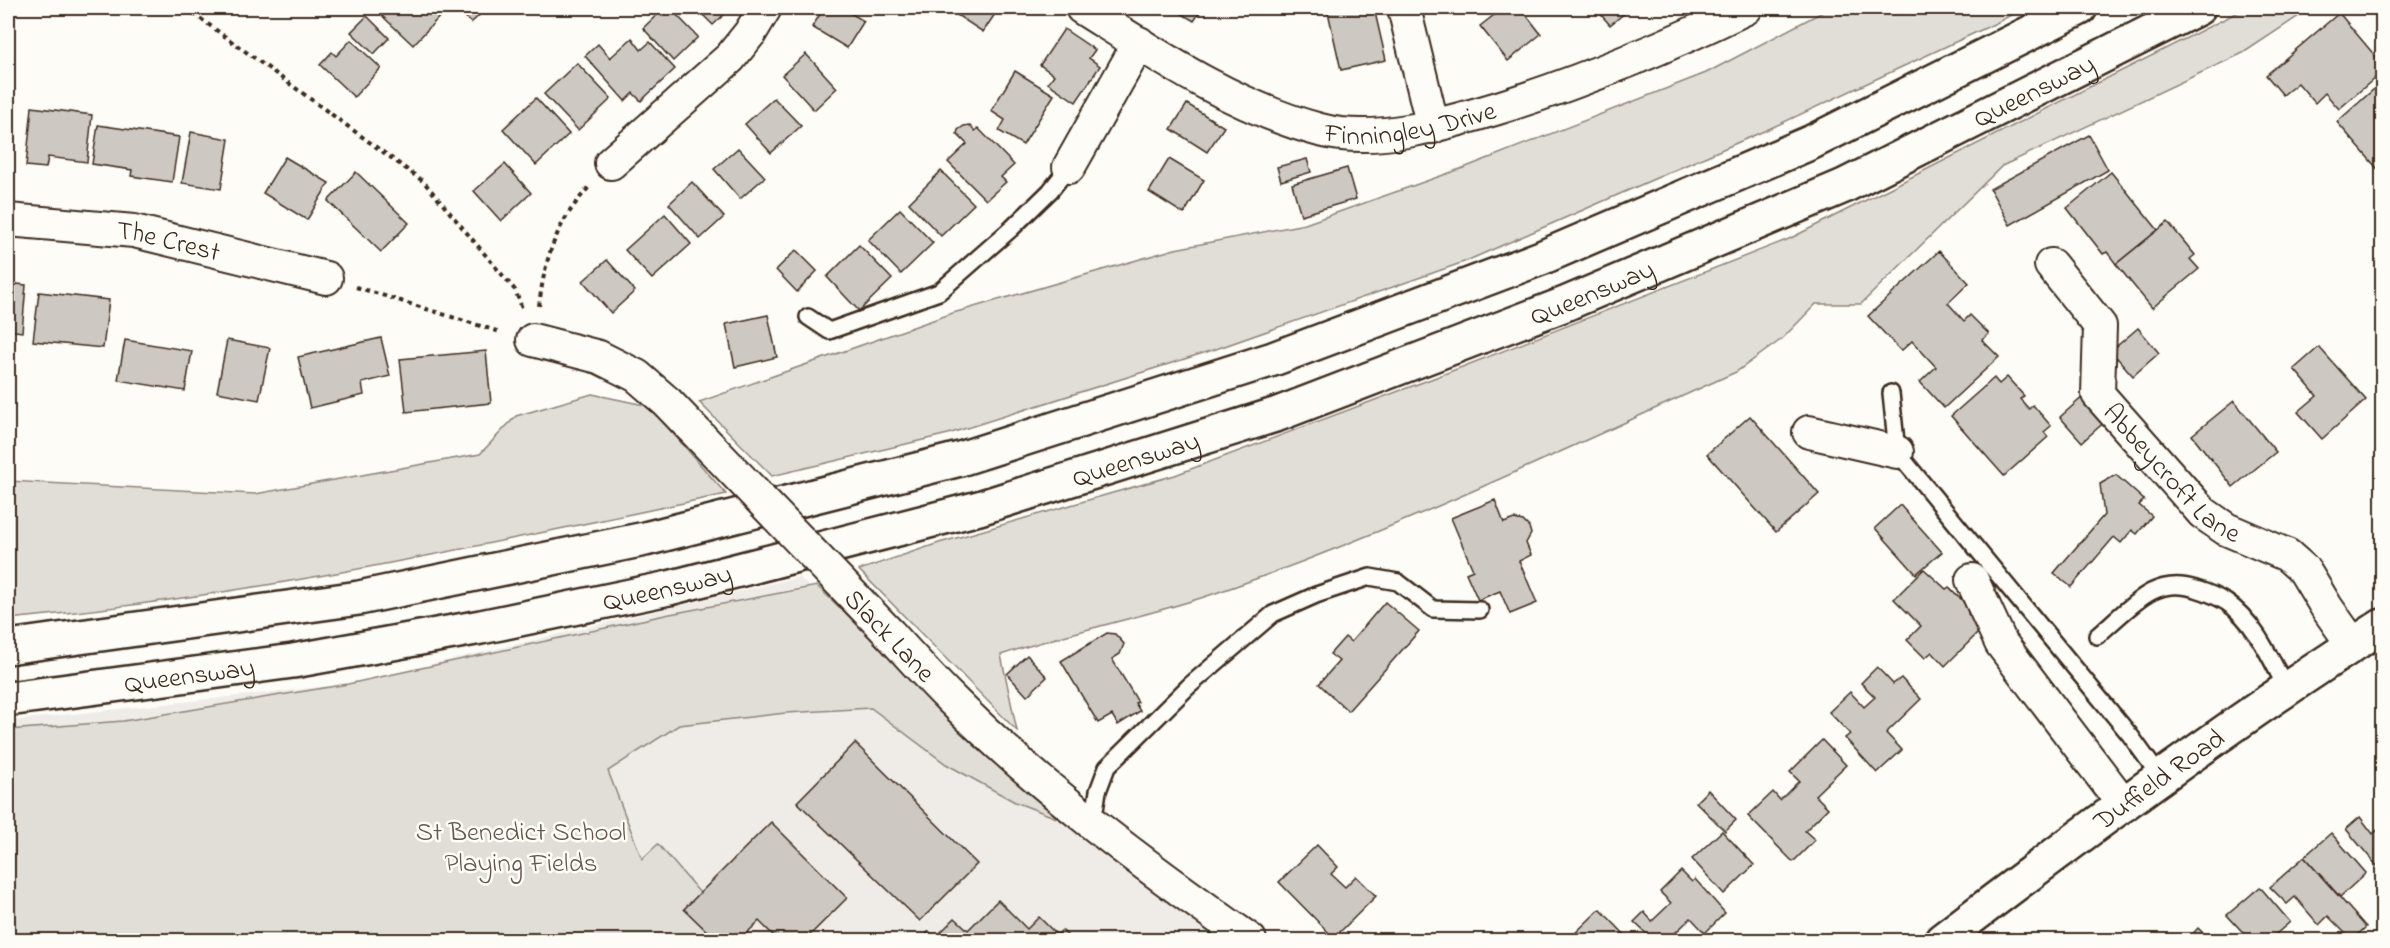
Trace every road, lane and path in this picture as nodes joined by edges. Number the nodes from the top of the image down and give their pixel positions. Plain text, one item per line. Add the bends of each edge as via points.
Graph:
1 (186, 8) edge
2 (765, 8) edge
3 (1082, 8) edge
4 (1404, 8) edge
5 (1746, 8) edge
6 (2080, 8) edge
7 (2198, 8) edge
8 (1139, 43) junction
9 (1433, 127) junction
10 (611, 163) joint
11 (1069, 167) joint
12 (8, 220) edge
13 (2050, 265) dead end
14 (326, 278) joint
15 (808, 317) dead end
16 (533, 340) junction
17 (1891, 393) dead end
18 (1809, 432) dead end
19 (1897, 452) junction
20 (1972, 580) dead end
21 (1480, 610) dead end
22 (2382, 626) edge
23 (2097, 636) dead end
24 (2353, 645) junction
25 (8, 647) edge
26 (2286, 688) junction
27 (8, 699) edge
28 (2161, 778) junction
29 (2124, 805) junction
30 (1094, 823) junction
31 (1250, 940) edge
32 (1942, 940) edge

1 - 16 path via 424,182 515,290
2 - 10 street via 730,58
3 - 8 street, Finningley Drive
4 - 9 street
5 - 9 street, Finningley Drive via 1612,68
6 - 25 main road, Queensway via 1812,142 1541,258 1273,359 960,459 645,539 359,598
7 - 27 main road, Queensway via 1844,186 1565,304 1256,421 978,508 669,588 293,661
8 - 9 street, Finningley Drive via 1231,96 1322,130 1392,133
8 - 11 street
10 - 16 path via 575,202 559,227 549,252
11 - 15 lane via 1050,192 939,292 829,331
12 - 14 street, The Crest via 134,231
13 - 24 street, Abbeycroft Lane via 2100,326 2098,394 2203,513 2226,529 2287,555 2304,570
14 - 16 path
16 - 30 street, Slack Lane, bridge via 599,357 637,376 667,402 950,698
17 - 19 lane
18 - 19 street
19 - 28 lane
20 - 29 street via 2001,643
21 - 30 lane via 1433,609 1398,582 1370,577 1273,614 1189,686 1107,767 1098,791
22 - 24 main road, Duffield Road
23 - 26 lane via 2149,592 2169,586 2187,587 2211,594 2239,614
24 - 26 main road, Duffield Road
26 - 28 main road, Duffield Road
28 - 29 main road, Duffield Road
29 - 32 main road, Duffield Road
30 - 31 street, Slack Lane

